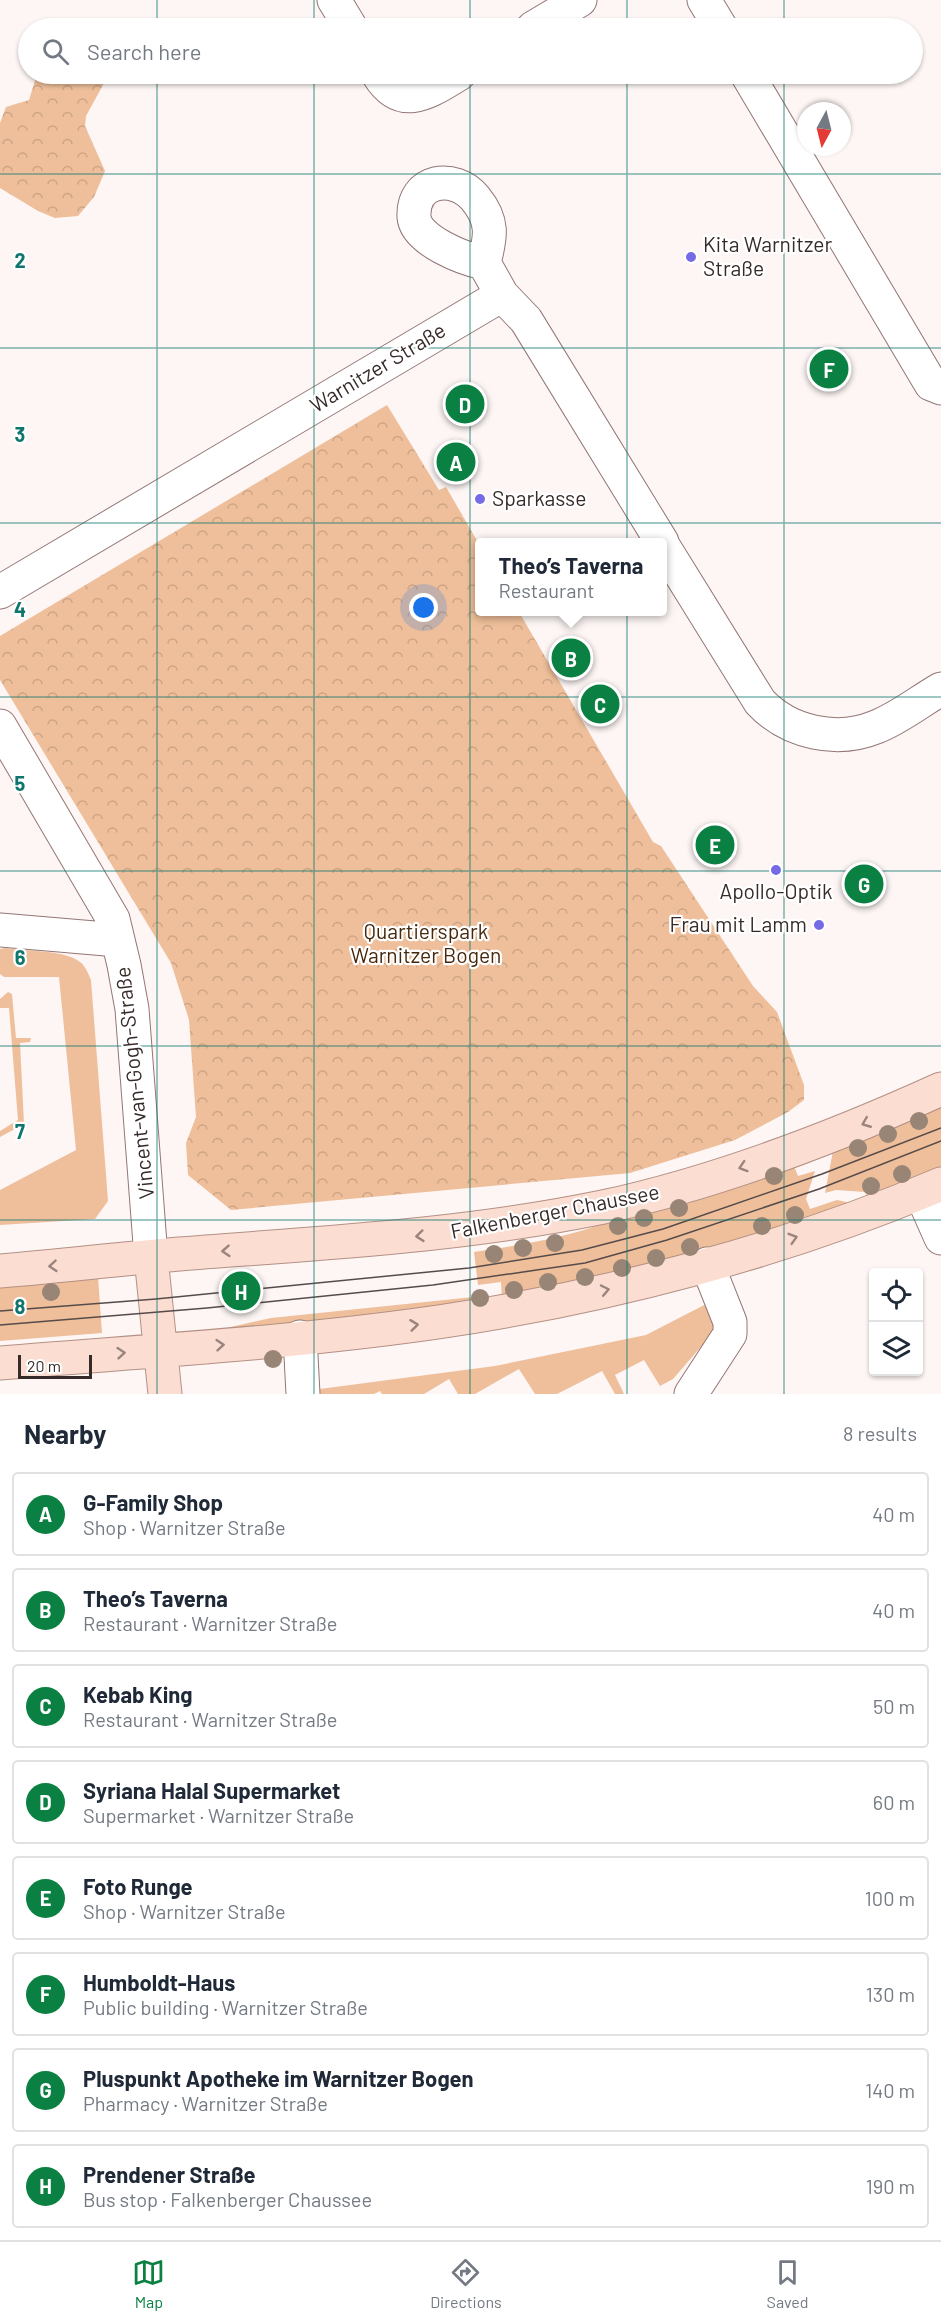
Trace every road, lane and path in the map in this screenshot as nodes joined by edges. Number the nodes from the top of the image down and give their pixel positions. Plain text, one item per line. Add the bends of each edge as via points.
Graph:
1 (334, 0) edge
2 (580, 0) edge
3 (704, 0) edge
4 (345, 18) edge
5 (550, 18) edge
6 (715, 18) edge
7 (387, 84) edge
8 (441, 84) edge
9 (753, 84) edge
10 (484, 262) dead end
11 (502, 295) junction
12 (941, 388) edge
13 (659, 538) edge
14 (667, 551) edge
15 (0, 592) edge
16 (941, 689) edge
17 (0, 726) edge
18 (0, 930) edge
19 (118, 940) junction
20 (941, 1089) edge
21 (931, 1188) edge
22 (941, 1238) edge
23 (151, 1257) junction
24 (707, 1264) junction
25 (0, 1271) edge
26 (300, 1337) junction
27 (161, 1349) junction
28 (0, 1363) edge
29 (165, 1394) edge
30 (303, 1394) edge
31 (691, 1394) edge

1 - 4 street
2 - 5 street
3 - 6 street
7 - 8 street via 395,92 413,97
9 - 12 street via 931,384
10 - 11 street
11 - 13 street via 526,320
11 - 15 street, Warnitzer Straße
14 - 16 street via 754,693 772,715 813,733 840,735 876,727
17 - 19 street, Vincent-van-Gogh-Straße via 113,919
18 - 19 street
19 - 23 street, Vincent-van-Gogh-Straße via 133,1020
20 -> 23 main road, Falkenberger Chaussee via 866,1124 798,1149 675,1189 602,1207 419,1236
21 - 22 street
24 -> 21 main road via 798,1237
23 -> 25 main road, Falkenberger Chaussee
23 - 27 main road
26 -> 24 main road via 494,1313
24 - 31 street via 730,1322 730,1334
27 -> 26 main road
26 - 30 street
28 -> 27 main road
27 - 29 main road

